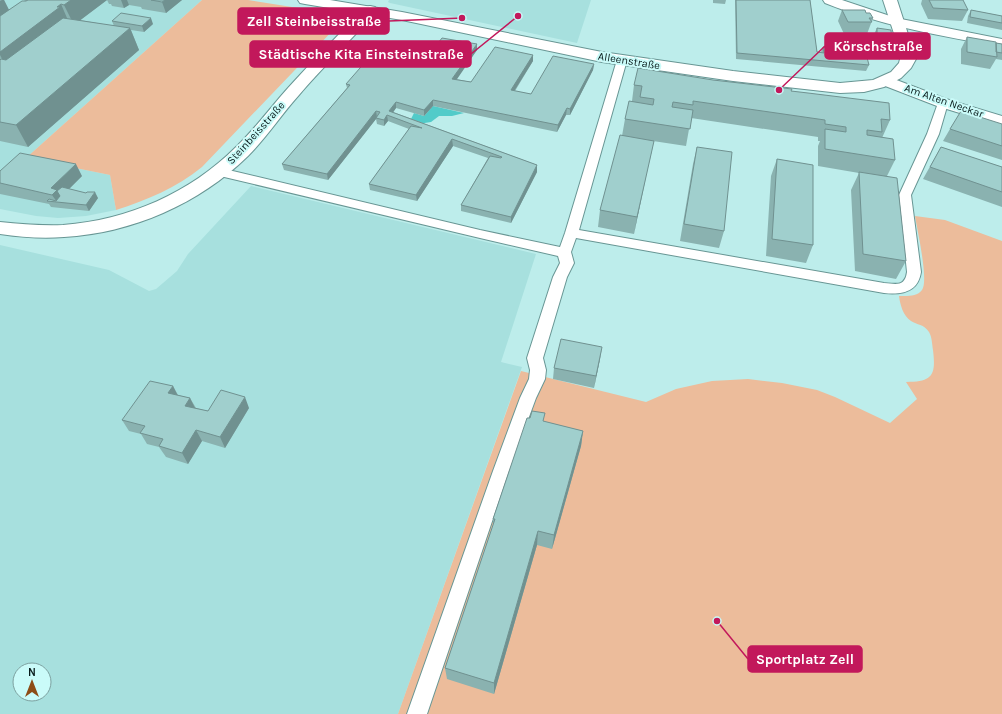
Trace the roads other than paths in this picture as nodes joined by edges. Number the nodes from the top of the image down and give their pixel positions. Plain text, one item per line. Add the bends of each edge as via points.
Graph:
1 (305, 0) edge
2 (830, 0) edge
3 (890, 0) edge
4 (370, 10) junction
5 (898, 23) junction
6 (1002, 43) edge
7 (622, 60) junction
8 (886, 80) junction
9 (943, 104) junction
10 (1002, 121) edge
11 (220, 172) junction
12 (0, 228) edge
13 (572, 233) junction
14 (564, 252) junction
15 (417, 714) edge

1 - 4 street, Alleenstraße
2 - 5 street
3 - 5 street, Alleenstraße
4 - 7 street, Alleenstraße
4 - 11 street, Steinbeisstraße via 293,92 249,144
5 - 6 street
5 - 8 street, Alleenstraße via 907,62 900,72
7 - 8 street, Alleenstraße via 824,87 860,87
7 - 13 lane
8 - 9 street, Am Alten Neckar
9 - 10 street, Am Alten Neckar
9 - 13 lane via 933,134 905,196 914,272 912,282 907,287 884,288
11 - 12 street, Steinbeisstraße via 165,206 120,223 69,231
11 - 14 lane
13 - 14 lane
14 - 15 lane via 567,263 560,277 535,358 537,378 501,471

